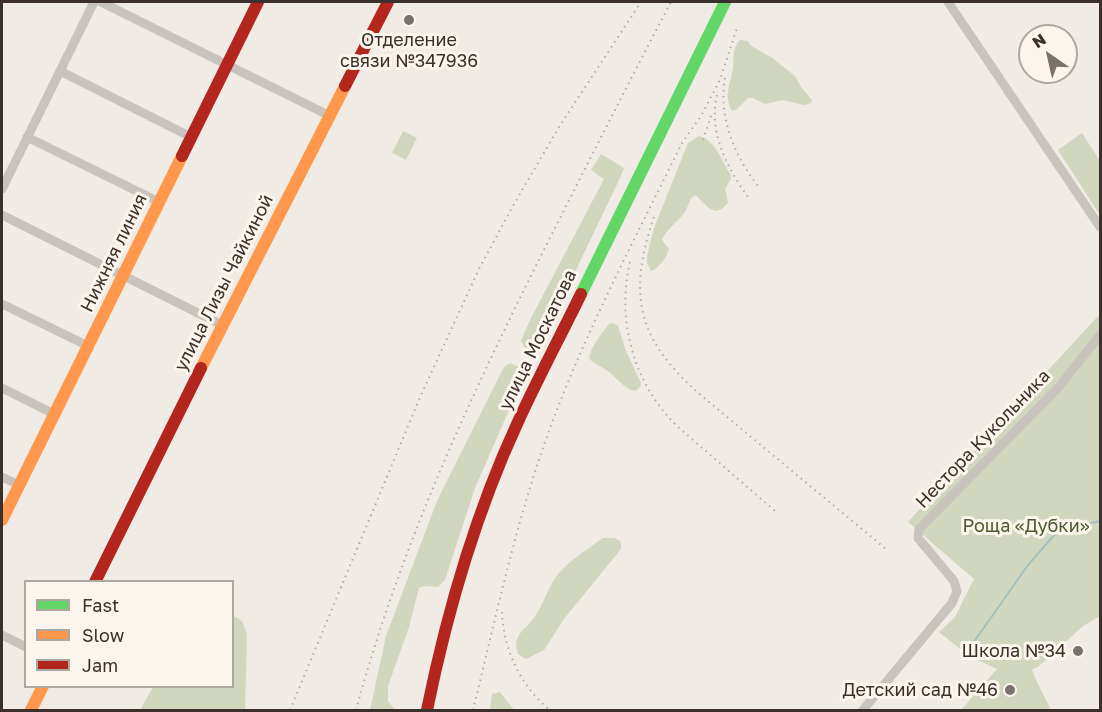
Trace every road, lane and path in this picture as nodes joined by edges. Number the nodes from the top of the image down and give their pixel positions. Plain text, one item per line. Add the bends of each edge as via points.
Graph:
1 (94, 2) edge
2 (101, 2) edge
3 (258, 2) edge
4 (388, 2) edge
5 (725, 2) edge
6 (948, 2) edge
7 (227, 64) junction
8 (60, 71) junction
9 (330, 116) junction
10 (27, 137) junction
11 (191, 137) junction
12 (2, 189) edge
13 (159, 202) junction
14 (2, 215) edge
15 (1101, 227) edge
16 (123, 275) junction
17 (2, 304) edge
18 (222, 325) junction
19 (1101, 335) edge
20 (88, 346) junction
21 (2, 387) edge
22 (54, 414) junction
23 (2, 477) edge
24 (19, 485) junction
25 (2, 520) edge
26 (96, 580) edge
27 (2, 635) edge
28 (24, 646) edge
29 (42, 688) edge
30 (31, 711) edge
31 (427, 711) edge
32 (863, 711) edge

1 - 8 street
2 - 7 street
3 - 7 main road, Нижняя линия
4 - 9 main road, улица Лизы Чайкиной
5 - 31 main road, улица Москатова via 489,487 446,630
6 - 15 street
7 - 9 street
7 - 11 main road, Нижняя линия
8 - 10 street
8 - 11 street
9 - 18 main road, улица Лизы Чайкиной
10 - 12 street
10 - 13 street
11 - 13 main road, Нижняя линия
13 - 16 main road, Нижняя линия
14 - 16 street
16 - 18 street
16 - 20 main road, Нижняя линия
17 - 20 street
18 - 26 main road, улица Лизы Чайкиной
19 - 32 street, Нестора Кукольника via 1058,388 919,529 918,538 954,581 957,591 952,603
20 - 22 main road, Нижняя линия
21 - 22 street
22 - 24 main road, Нижняя линия
23 - 24 street
24 - 25 main road, Нижняя линия
27 - 28 street
29 - 30 main road

